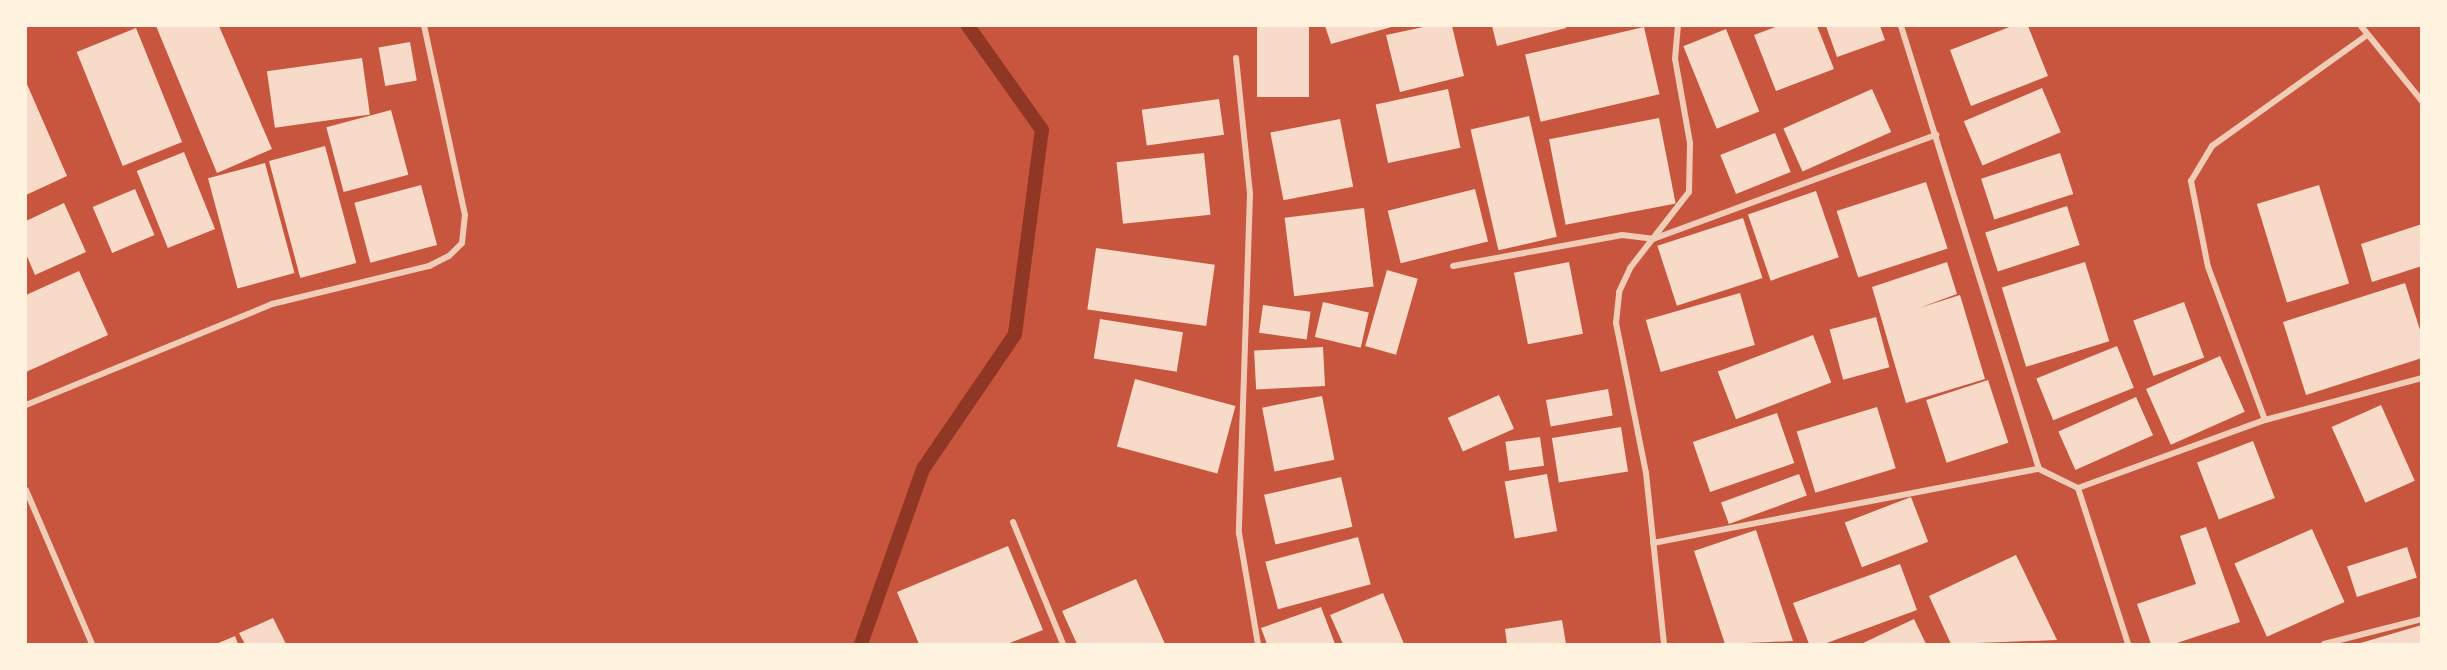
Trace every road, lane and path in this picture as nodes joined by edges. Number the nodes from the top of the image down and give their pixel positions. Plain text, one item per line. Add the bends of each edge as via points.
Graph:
1 (424, 26) edge
2 (1678, 26) edge
3 (1900, 26) edge
4 (2361, 26) edge
5 (2367, 35) junction
6 (1236, 58) dead end
7 (2421, 100) edge
8 (1936, 135) junction
9 (1653, 239) junction
10 (1453, 266) dead end
11 (2421, 378) edge
12 (26, 405) edge
13 (2265, 420) junction
14 (2039, 469) junction
15 (2078, 488) junction
16 (26, 490) edge
17 (1013, 522) dead end
18 (1653, 543) junction
19 (2421, 619) edge
20 (92, 645) edge
21 (1063, 645) edge
22 (1258, 645) edge
23 (1664, 645) edge
24 (2128, 645) edge
25 (2324, 645) edge

1 - 12 street via 465,215 462,243 449,256 429,266 272,304
2 - 9 street via 1675,59 1690,143 1689,192
3 - 8 street
4 - 5 street
5 - 7 street
5 - 13 street via 2212,146 2191,181 2208,267
6 - 22 street via 1250,194 1239,532
8 - 9 street
8 - 14 street
9 - 10 street via 1622,235
9 - 18 street via 1630,268 1619,292 1616,323 1646,473
11 - 13 street
13 - 15 street
14 - 15 street
14 - 18 street
15 - 24 street
16 - 20 street
17 - 21 street
18 - 23 street
19 - 25 street

